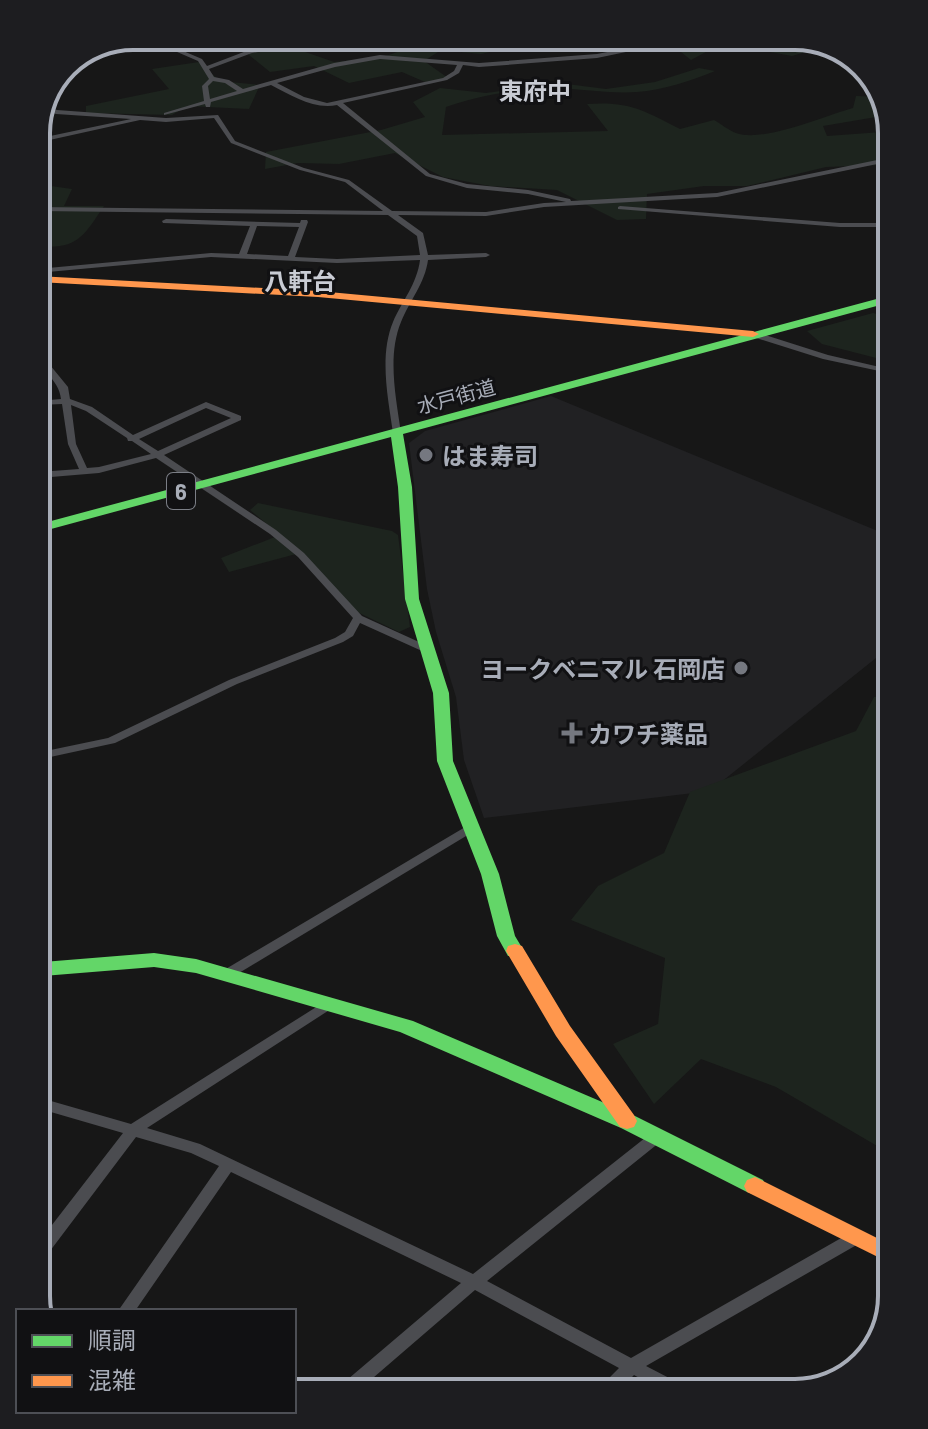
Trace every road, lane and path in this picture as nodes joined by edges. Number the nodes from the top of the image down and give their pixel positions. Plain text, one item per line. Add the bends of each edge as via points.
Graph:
1 (176, 50) edge
2 (257, 50) edge
3 (623, 50) edge
4 (460, 65) junction
5 (207, 68) junction
6 (212, 79) junction
7 (273, 83) junction
8 (242, 91) junction
9 (206, 103) junction
10 (340, 104) junction
11 (53, 111) edge
12 (216, 116) junction
13 (143, 118) junction
14 (50, 138) edge
15 (878, 162) edge
16 (588, 204) junction
17 (50, 209) edge
18 (306, 213) junction
19 (393, 215) junction
20 (166, 221) dead end
21 (255, 223) junction
22 (303, 225) junction
23 (878, 225) edge
24 (486, 255) dead end
25 (242, 257) junction
26 (291, 258) junction
27 (425, 259) junction
28 (50, 270) edge
29 (50, 280) edge
30 (406, 302) junction
31 (878, 302) edge
32 (697, 328) junction
33 (753, 334) junction
34 (700, 348) junction
35 (878, 368) edge
36 (50, 370) edge
37 (67, 401) junction
38 (50, 402) edge
39 (397, 433) junction
40 (131, 439) junction
41 (158, 455) junction
42 (84, 471) junction
43 (50, 474) edge
44 (205, 484) junction
45 (50, 525) edge
46 (358, 618) junction
47 (426, 649) junction
48 (50, 753) edge
49 (472, 827) junction
50 (50, 968) edge
51 (229, 973) junction
52 (329, 1004) junction
53 (50, 1106) edge
54 (628, 1122) junction
55 (133, 1130) junction
56 (655, 1138) junction
57 (228, 1165) junction
58 (855, 1238) junction
59 (50, 1239) edge
60 (878, 1249) edge
61 (474, 1282) junction
62 (127, 1309) edge
63 (633, 1365) junction
64 (360, 1379) edge
65 (619, 1379) edge
66 (657, 1379) edge

1 - 5 street
2 - 5 street
3 - 4 street via 574,59
4 - 7 street via 380,57
4 - 10 street via 445,79
5 - 6 street
6 - 8 street
6 - 9 street via 205,86
7 - 8 street
7 - 10 street via 313,102
8 - 9 street
9 - 12 street
9 - 13 street
10 - 16 street via 428,175
11 - 13 street
12 - 13 street
12 - 19 street via 233,142 347,181
13 - 14 street
15 - 16 street via 728,194
16 - 19 street via 486,214
16 - 23 street
17 - 18 street
18 - 19 street
18 - 22 street
19 - 27 street via 420,235
20 - 21 street
21 - 22 street
21 - 25 street
22 - 26 street
24 - 27 street
25 - 26 street
25 - 28 street via 211,255
26 - 27 street
27 - 30 street
29 - 30 main road
30 - 32 main road
30 - 39 street via 392,337
31 - 33 main road, 水戸街道 / 6
32 - 33 main road
32 - 34 main road via 709,336
33 - 34 main road, 水戸街道 / 6
33 - 35 street
34 - 39 main road, 水戸街道 / 6
36 - 37 street via 64,387
37 - 38 street
37 - 40 street via 89,409
37 - 42 street via 72,444
39 - 44 main road, 水戸街道 / 6
39 - 47 main road via 412,599
40 - 41 street
40 - 41 street via 206,405 238,418
41 - 42 street
41 - 44 street
42 - 43 street
44 - 45 main road, 水戸街道 / 6
44 - 46 street via 301,555
46 - 47 street
46 - 48 street via 339,640 233,682 111,741
47 - 49 main road via 441,693 445,761
49 - 51 street
49 - 54 main road via 506,936 563,1031
50 - 51 main road via 154,960
51 - 52 main road
52 - 54 main road via 406,1026
52 - 55 street
53 - 55 street
54 - 56 main road
55 - 57 street via 195,1148
55 - 59 street
56 - 58 main road
56 - 61 street
57 - 61 street
57 - 62 street
58 - 60 main road
58 - 63 street
61 - 63 street
61 - 64 street
63 - 65 street
63 - 66 street

